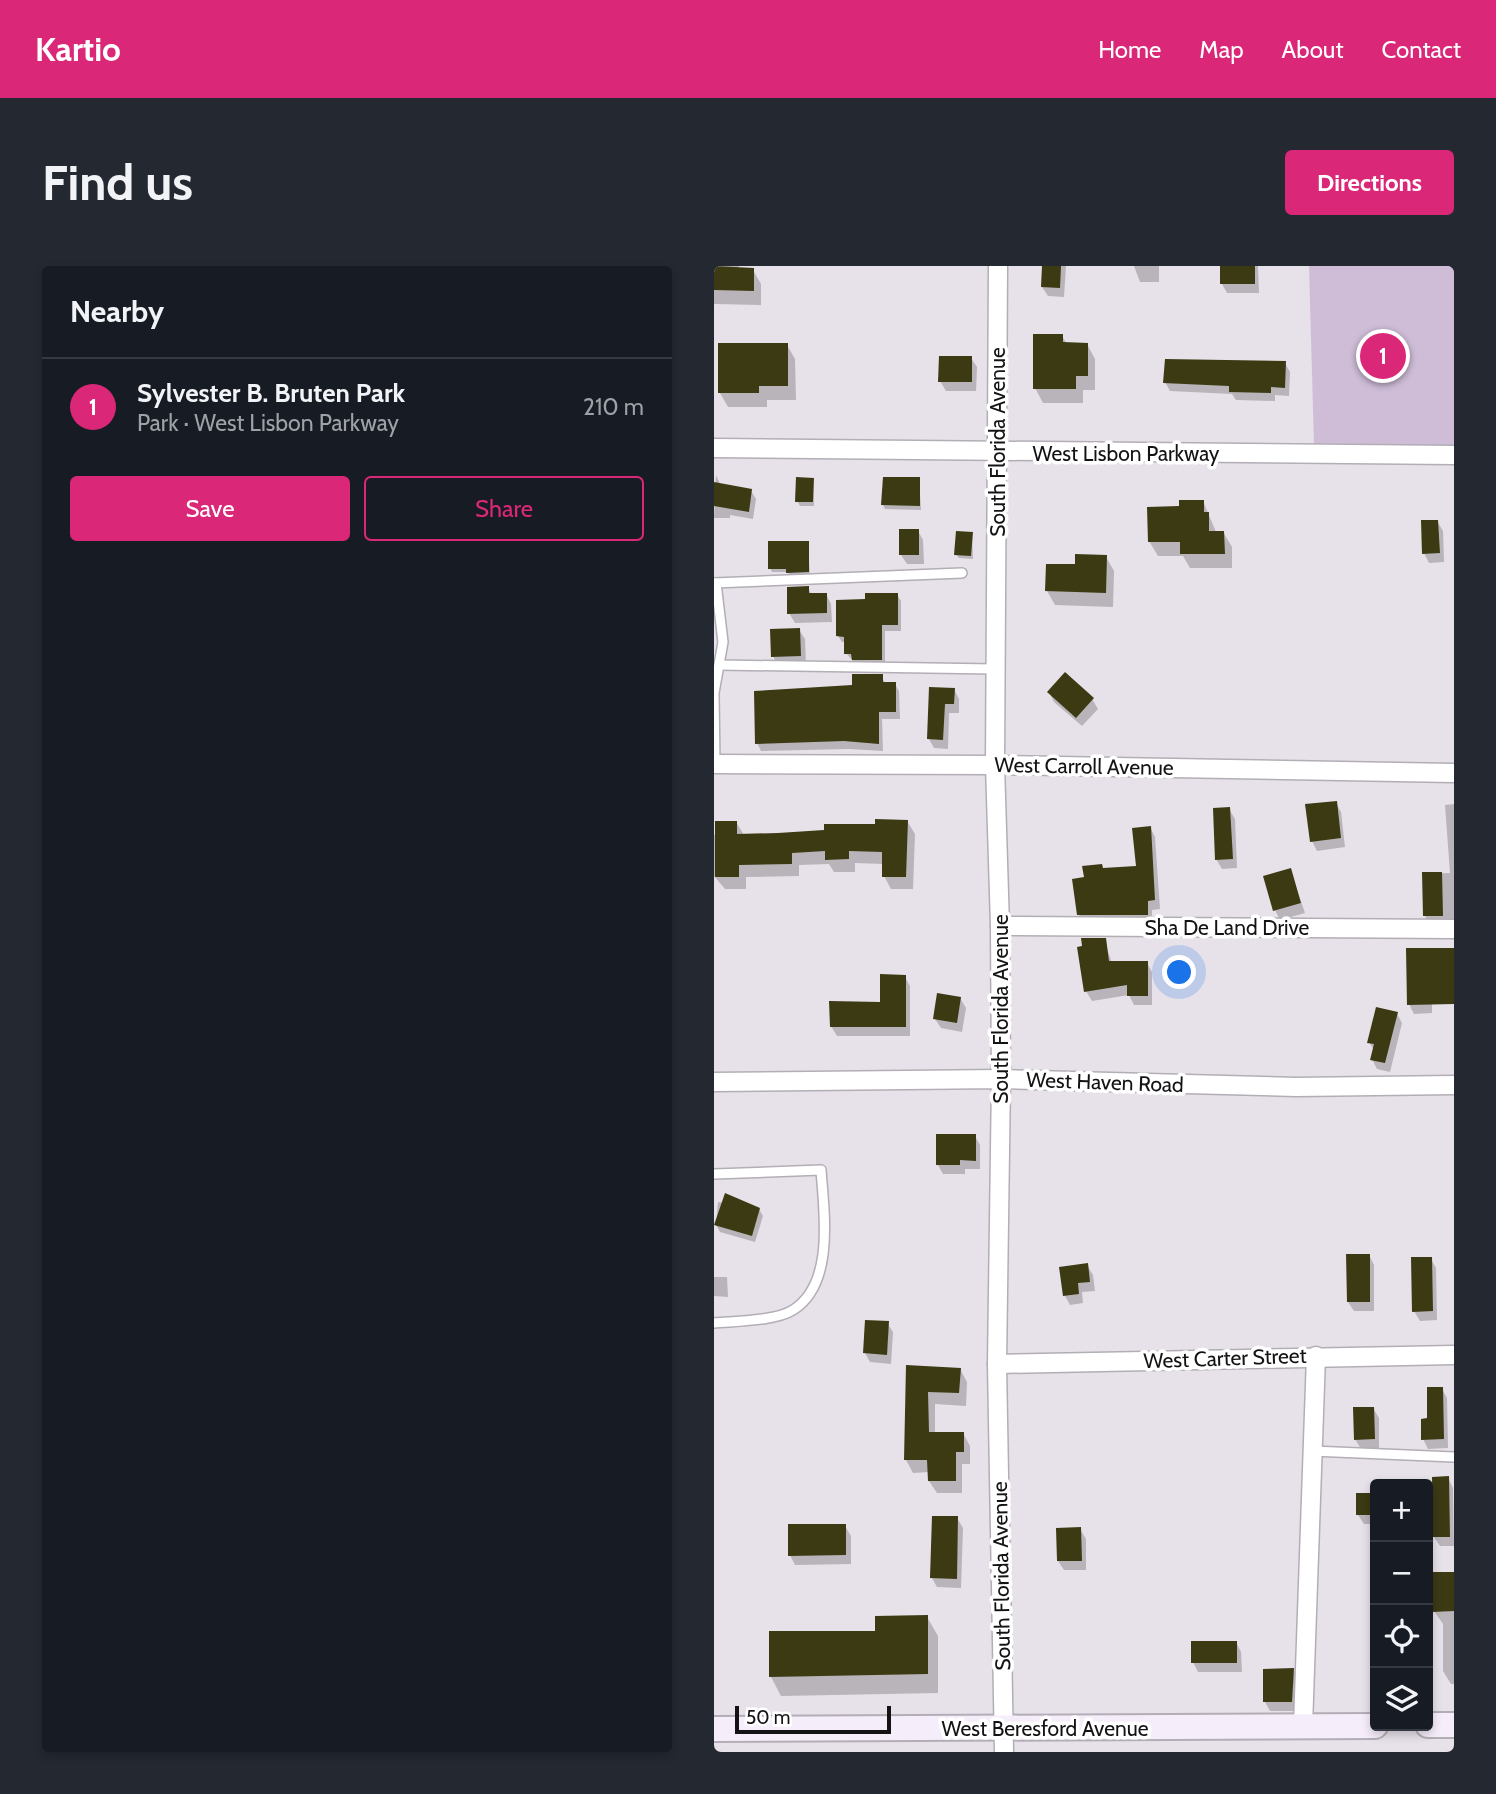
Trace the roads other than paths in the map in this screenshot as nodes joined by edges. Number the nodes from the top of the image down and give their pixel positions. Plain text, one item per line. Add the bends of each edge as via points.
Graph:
1 (998, 266) edge
2 (714, 448) edge
3 (997, 452) junction
4 (1454, 455) edge
5 (962, 573) dead end
6 (715, 583) edge
7 (719, 665) junction
8 (995, 669) junction
9 (715, 764) edge
10 (995, 765) junction
11 (1454, 773) edge
12 (1000, 926) junction
13 (1454, 929) edge
14 (1001, 1079) junction
15 (714, 1082) edge
16 (1454, 1085) edge
17 (714, 1174) edge
18 (714, 1323) edge
19 (1454, 1355) edge
20 (1316, 1356) junction
21 (997, 1364) junction
22 (1312, 1451) junction
23 (1454, 1457) edge
24 (1454, 1725) edge
25 (1303, 1726) junction
26 (1370, 1726) edge
27 (1433, 1726) edge
28 (714, 1729) edge
29 (1004, 1740) edge

1 - 3 street, South Florida Avenue
2 - 3 street, West Lisbon Parkway
3 - 4 street, West Lisbon Parkway
3 - 8 street, South Florida Avenue
5 - 6 lane
6 - 7 lane via 723,642
7 - 8 lane
7 - 9 lane via 714,693
8 - 10 street, South Florida Avenue
9 - 10 street, West Carroll Avenue
10 - 11 street, West Carroll Avenue
10 - 12 street, South Florida Avenue
12 - 13 street, Sha De Land Drive
12 - 14 street, South Florida Avenue
14 - 15 street, West Haven Road
14 - 16 street, West Haven Road via 1296,1087
14 - 21 street, South Florida Avenue
17 - 18 lane via 821,1170 824,1217 820,1268 812,1294 791,1311
19 - 20 street, West Carter Street
20 - 21 street, West Carter Street
20 - 22 street
21 - 29 street, South Florida Avenue
22 - 23 lane
22 - 25 street
24 - 27 street
25 - 26 street, West Beresford Avenue
25 - 29 street, West Beresford Avenue
28 - 29 street, West Beresford Avenue

